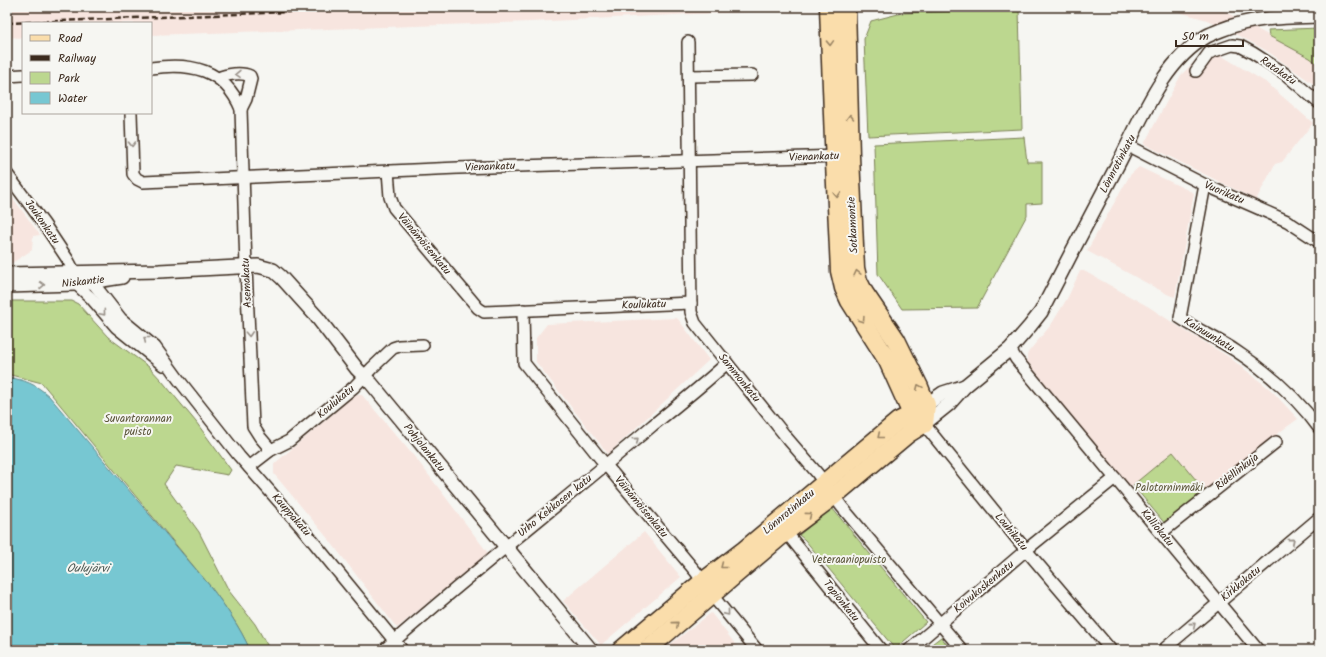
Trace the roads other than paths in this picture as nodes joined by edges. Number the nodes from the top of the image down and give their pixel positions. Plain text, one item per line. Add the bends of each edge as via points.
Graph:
1 (829, 7) edge
2 (846, 7) edge
3 (1319, 16) edge
4 (688, 42) dead end
5 (152, 68) edge
6 (1196, 71) dead end
7 (752, 74) dead end
8 (22, 75) edge
9 (7, 76) edge
10 (688, 76) junction
11 (218, 78) junction
12 (1319, 103) edge
13 (241, 109) junction
14 (131, 114) edge
15 (1128, 145) junction
16 (842, 156) junction
17 (690, 161) junction
18 (388, 171) junction
19 (7, 174) edge
20 (243, 178) junction
21 (1205, 185) junction
22 (1319, 242) edge
23 (246, 267) junction
24 (159, 271) junction
25 (7, 274) edge
26 (76, 279) junction
27 (93, 283) junction
28 (7, 286) edge
29 (691, 303) junction
30 (478, 308) joint
31 (523, 310) junction
32 (423, 345) dead end
33 (1010, 349) junction
34 (727, 363) junction
35 (364, 376) junction
36 (180, 380) junction
37 (964, 386) junction
38 (921, 414) junction
39 (1319, 428) edge
40 (1276, 442) dead end
41 (271, 450) junction
42 (606, 465) junction
43 (249, 468) junction
44 (1115, 478) junction
45 (829, 490) junction
46 (1319, 518) edge
47 (786, 532) junction
48 (1161, 533) junction
49 (506, 547) junction
50 (1026, 550) junction
51 (707, 588) junction
52 (1219, 602) junction
53 (940, 624) junction
54 (395, 640) junction
55 (384, 650) edge
56 (402, 650) edge
57 (591, 650) edge
58 (621, 650) edge
59 (647, 650) edge
60 (757, 650) edge
61 (881, 650) edge
62 (909, 650) edge
63 (962, 650) edge
64 (1111, 650) edge
65 (1163, 650) edge
66 (1258, 650) edge

1 -> 16 highway, Sotkamontie via 832,79
16 -> 2 highway, Sotkamontie via 848,30
3 - 15 street, Lönnrotinkatu via 1253,20 1207,36 1172,66
4 - 10 street, Sammonkatu
5 - 11 street, Asemakatu via 202,69
6 - 12 street, Ratakatu via 1210,53 1232,45 1240,46 1284,73
7 - 10 street
8 - 9 street
10 - 17 street, Sammonkatu
11 - 13 street, Asemakatu via 232,93
13 -> 11 street, Asemakatu via 246,99 250,76 227,75
13 - 20 street, Asemakatu
14 -> 20 street, Vienankatu via 133,174 136,179 143,182
15 - 21 street, Vuorikatu
15 - 33 street, Lönnrotinkatu via 1041,312
16 - 17 street, Vienankatu
16 - 38 highway, Sotkamontie via 858,281 896,340 919,387
17 - 18 street, Vienankatu
17 - 29 street, Sammonkatu
18 - 20 street, Vienankatu
18 - 30 street, Väinämöisenkatu via 390,197 394,208
19 - 26 street, Joukonkatu via 68,260
20 - 23 street, Asemakatu
21 - 22 street, Vuorikatu via 1287,221
21 - 39 street, Kainuunkatu via 1180,318 1236,351 1278,382
23 - 24 street, Niskantie
23 - 35 street, Pohjolankatu via 273,270 282,277
23 -> 41 street, Asemakatu via 253,426
24 - 26 street, Niskantie
24 - 27 street, Niskantie
25 - 26 street, Niskantie
26 - 27 street, Niskantie
28 -> 26 street, Niskantie
26 -> 36 street, Kauppakatu via 116,327
36 -> 27 street, Kauppakatu via 155,347 121,319
29 - 31 street, Koulukatu
29 - 34 street, Sammonkatu via 691,312 696,323
30 - 31 street, Koulukatu via 484,312
31 - 42 street, Väinämöisenkatu via 524,363
32 - 35 street, Koulukatu via 393,348
33 - 37 street, Lönnrotinkatu
33 - 44 street, Kalliokatu
42 -> 34 street, Urho Kekkosen katu
34 - 45 street, Sammonkatu
35 - 41 street, Koulukatu via 354,388 289,441
35 - 49 street, Pohjolankatu
36 - 43 street, Kauppakatu
37 - 38 street, Lönnrotinkatu via 943,393
37 - 38 street, Lönnrotinkatu via 949,404
38 - 45 main road, Lönnrotinkatu via 908,434
38 - 50 street, Louhikatu
40 - 48 street, Ridellinkuja
41 - 43 street, Koulukatu
42 - 49 street, Urho Kekkosen katu
42 - 51 street, Väinämöisenkatu
43 - 54 street, Kauppakatu
44 - 48 street, Kalliokatu
44 - 50 street, Koivukoskenkatu
47 -> 45 main road, Lönnrotinkatu
45 -> 51 main road, Lönnrotinkatu via 744,550
45 - 53 street, Sammonkatu
52 -> 46 street, Kirkkokatu
47 - 51 main road, Lönnrotinkatu
47 - 61 street, Tapionkatu
48 - 52 street, Kalliokatu
49 - 54 street, Urho Kekkosen katu
49 - 57 street, Pohjolankatu
50 - 53 street, Koivukoskenkatu
50 - 64 street, Louhikatu
51 - 58 main road, Lönnrotinkatu
59 -> 51 main road, Lönnrotinkatu
51 -> 60 street, Väinämöisenkatu
65 -> 52 street, Kirkkokatu
52 - 66 street, Kalliokatu
53 - 62 street, Koivukoskenkatu
53 - 63 street, Sammonkatu
54 - 55 street, Urho Kekkosen katu
54 - 56 street, Kauppakatu

